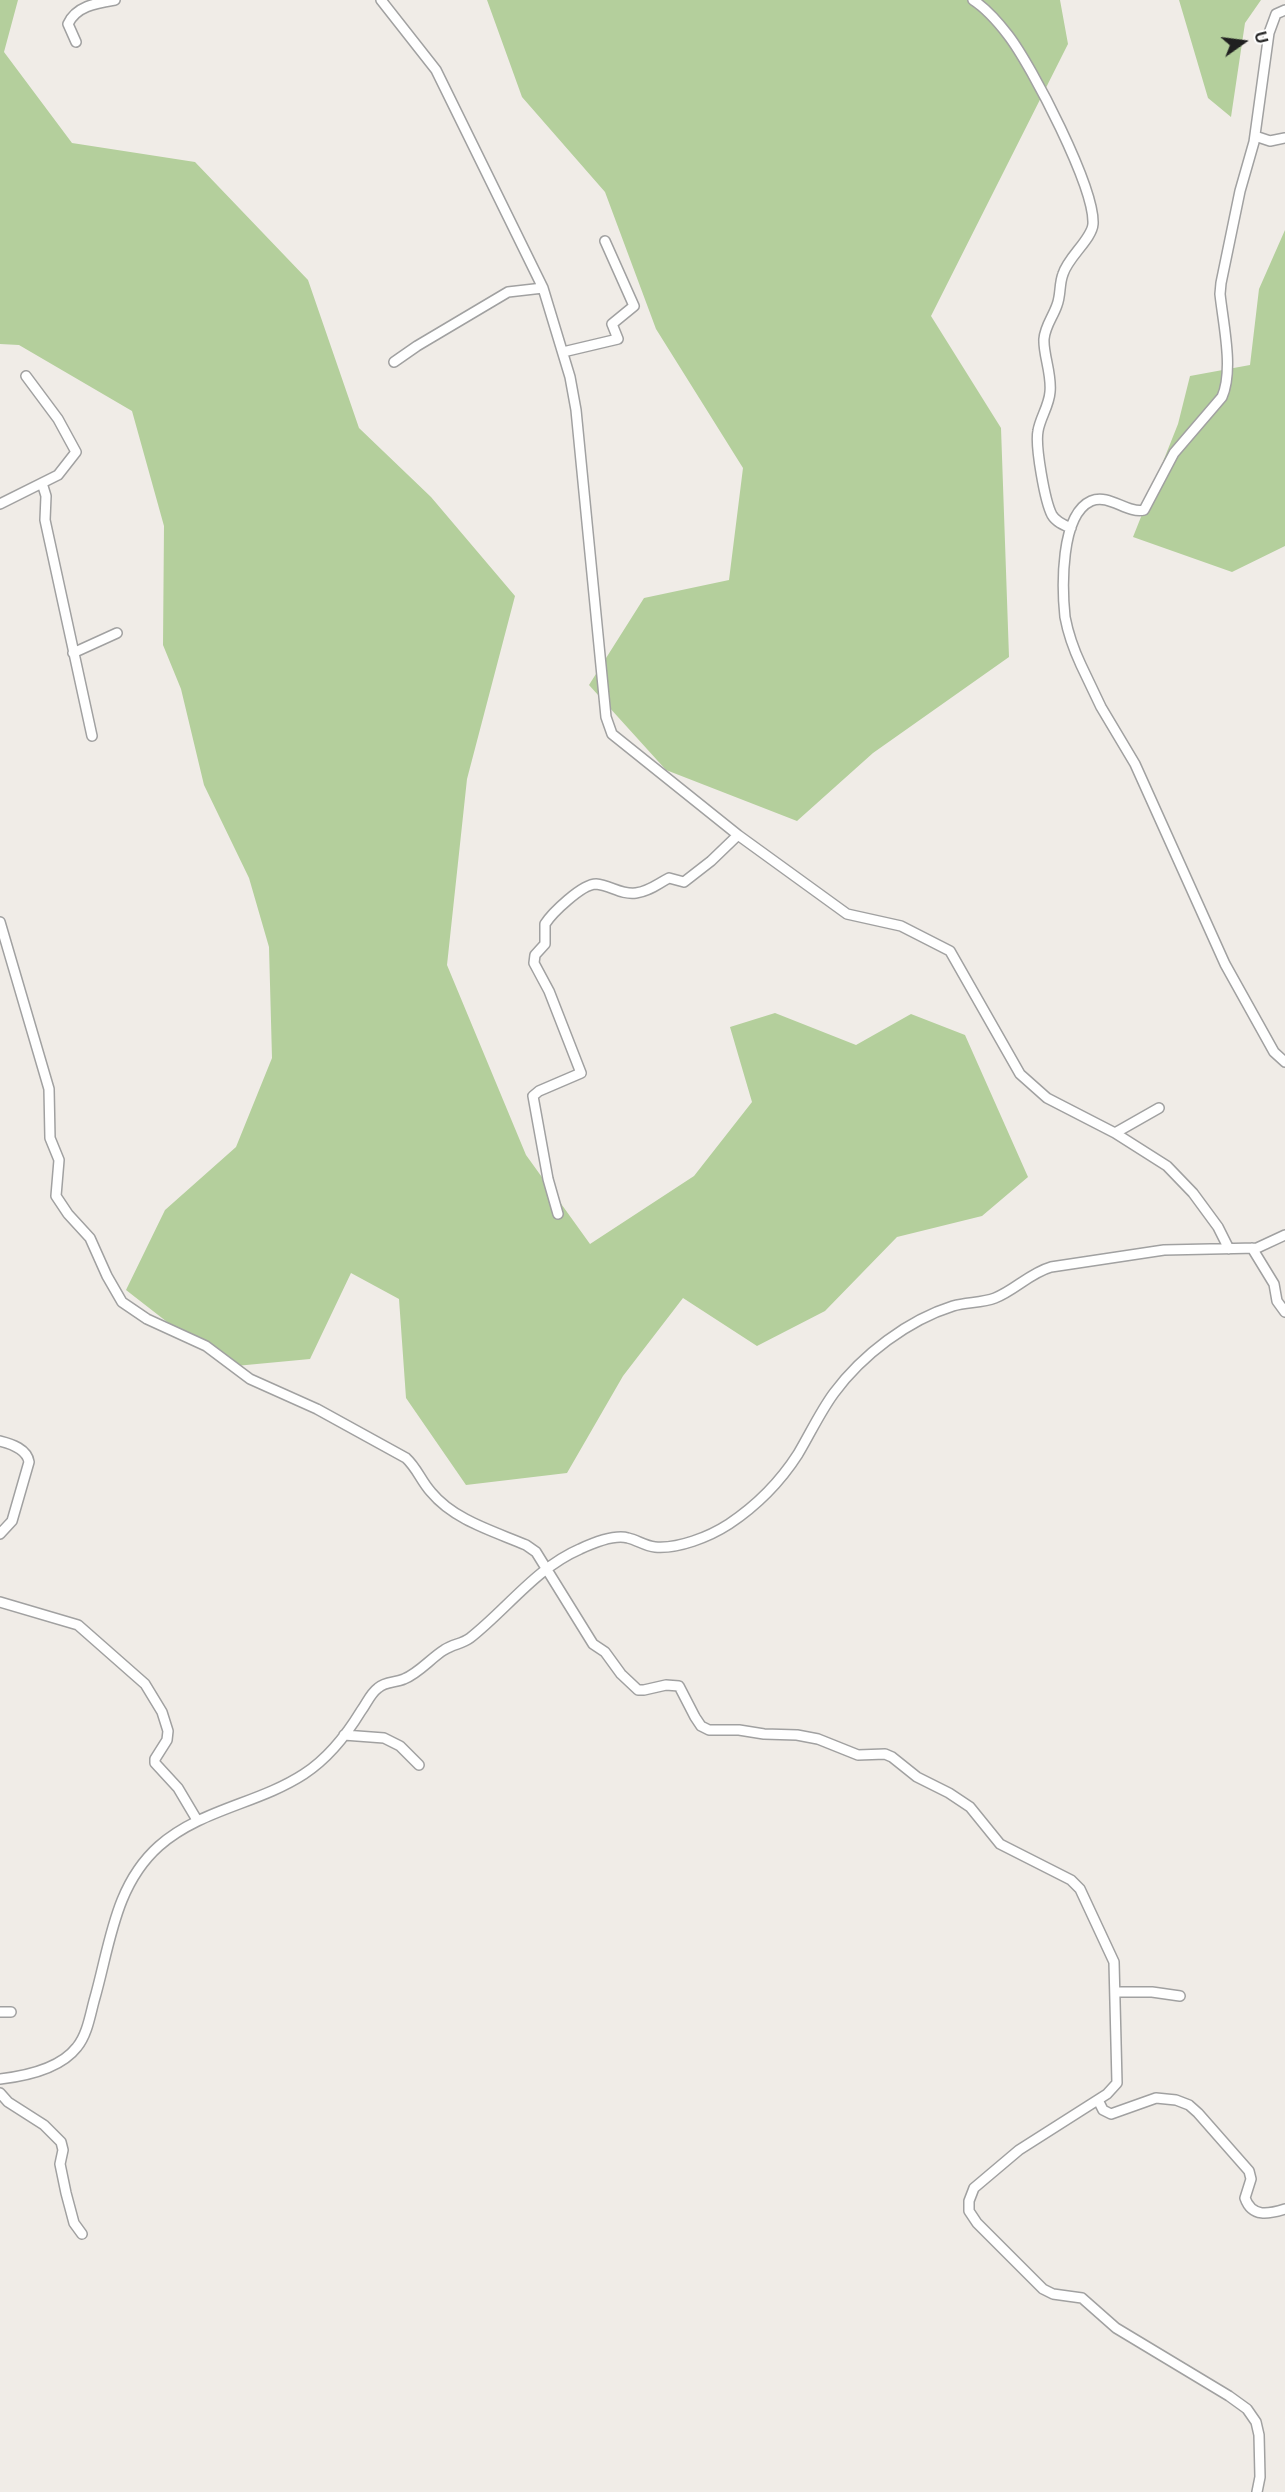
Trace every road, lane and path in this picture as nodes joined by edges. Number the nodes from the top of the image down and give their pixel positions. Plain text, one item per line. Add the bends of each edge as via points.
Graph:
1 (115, 0) edge
2 (381, 0) edge
3 (973, 0) edge
4 (1281, 0) edge
5 (1283, 10) edge
6 (76, 42) dead end
7 (1255, 136) junction
8 (1285, 138) edge
9 (605, 241) dead end
10 (543, 288) junction
11 (563, 351) junction
12 (394, 362) dead end
13 (27, 376) dead end
14 (42, 483) junction
15 (0, 504) edge
16 (1071, 528) junction
17 (117, 633) dead end
18 (73, 653) junction
19 (92, 736) dead end
20 (738, 835) junction
21 (0, 922) edge
22 (1285, 1062) edge
23 (1159, 1108) dead end
24 (1114, 1133) junction
25 (558, 1214) dead end
26 (1285, 1234) edge
27 (1252, 1248) junction
28 (1229, 1249) junction
29 (1285, 1312) edge
30 (0, 1441) edge
31 (0, 1534) edge
32 (547, 1569) junction
33 (0, 1602) edge
34 (344, 1735) junction
35 (419, 1765) dead end
36 (197, 1821) junction
37 (1116, 1992) junction
38 (1180, 1996) dead end
39 (0, 2012) edge
40 (11, 2012) dead end
41 (0, 2079) edge
42 (0, 2093) edge
43 (1098, 2100) junction
44 (1285, 2209) edge
45 (82, 2234) dead end
46 (1257, 2492) edge

1 - 6 street via 80,10 71,18 68,24
2 - 10 street via 436,70
3 - 16 street via 1010,37 1035,80 1074,158 1093,216 1093,228 1063,274 1058,304 1047,327 1044,340 1050,394 1037,432 1050,511 1053,518
4 - 5 street
5 - 7 street via 1276,14 1269,33
7 - 8 street via 1270,141
7 - 16 street via 1220,294 1228,370 1222,396 1174,453 1147,507 1141,511 1095,499 1085,504
9 - 11 street via 634,306 612,324 618,339
10 - 11 street
10 - 12 street via 508,291
11 - 20 street via 576,410 608,727 622,743
13 - 14 street via 76,452 58,475
14 - 15 street
14 - 18 street via 45,520
16 - 22 street via 1066,544 1065,604 1075,652 1151,796 1225,963 1274,1052
17 - 18 street
18 - 19 street
20 - 24 street via 847,914 901,927 950,951 1020,1074 1047,1098
20 - 25 street via 684,882 669,878 650,890 630,894 590,885 545,924 545,944 535,955 534,963 581,1073 533,1096
21 - 32 street via 49,1089 50,1138 59,1160 56,1196 90,1238 122,1302 147,1319 206,1346 250,1379 317,1409 406,1458 442,1503 466,1520 526,1545
23 - 24 street
24 - 28 street via 1167,1166 1193,1193
26 - 27 street
27 - 28 street
27 - 29 street via 1274,1284 1277,1301
28 - 32 street via 1164,1250 1051,1267 996,1298 932,1314 878,1349 852,1373 829,1401 784,1473 757,1504 725,1527 670,1546 646,1545 617,1537 578,1550
30 - 31 street via 15,1446 27,1455 29,1462 12,1521
32 - 34 street via 468,1639 446,1648 405,1679 382,1685
32 - 37 street via 592,1644 606,1652 633,1687 644,1690 679,1686 701,1726 709,1730 797,1735 858,1755 892,1757 917,1777 970,1807 1000,1844 1071,1880 1080,1889 1113,1955
33 - 36 street via 78,1625 145,1684 168,1731 155,1764 178,1788
34 - 35 street via 384,1738 400,1746
34 - 36 street via 305,1774
36 - 41 street via 158,1848 125,1888 78,2047 41,2070
37 - 38 street
37 - 43 street via 1118,2083
39 - 40 street
42 - 45 street via 61,2142 60,2164 66,2193 74,2223
43 - 44 street via 1103,2110 1111,2114 1163,2097 1189,2105 1249,2171 1251,2179 1245,2198 1251,2209 1263,2214
43 - 46 street via 1009,2157 974,2188 969,2211 1043,2289 1082,2298 1116,2328 1247,2409 1259,2435

